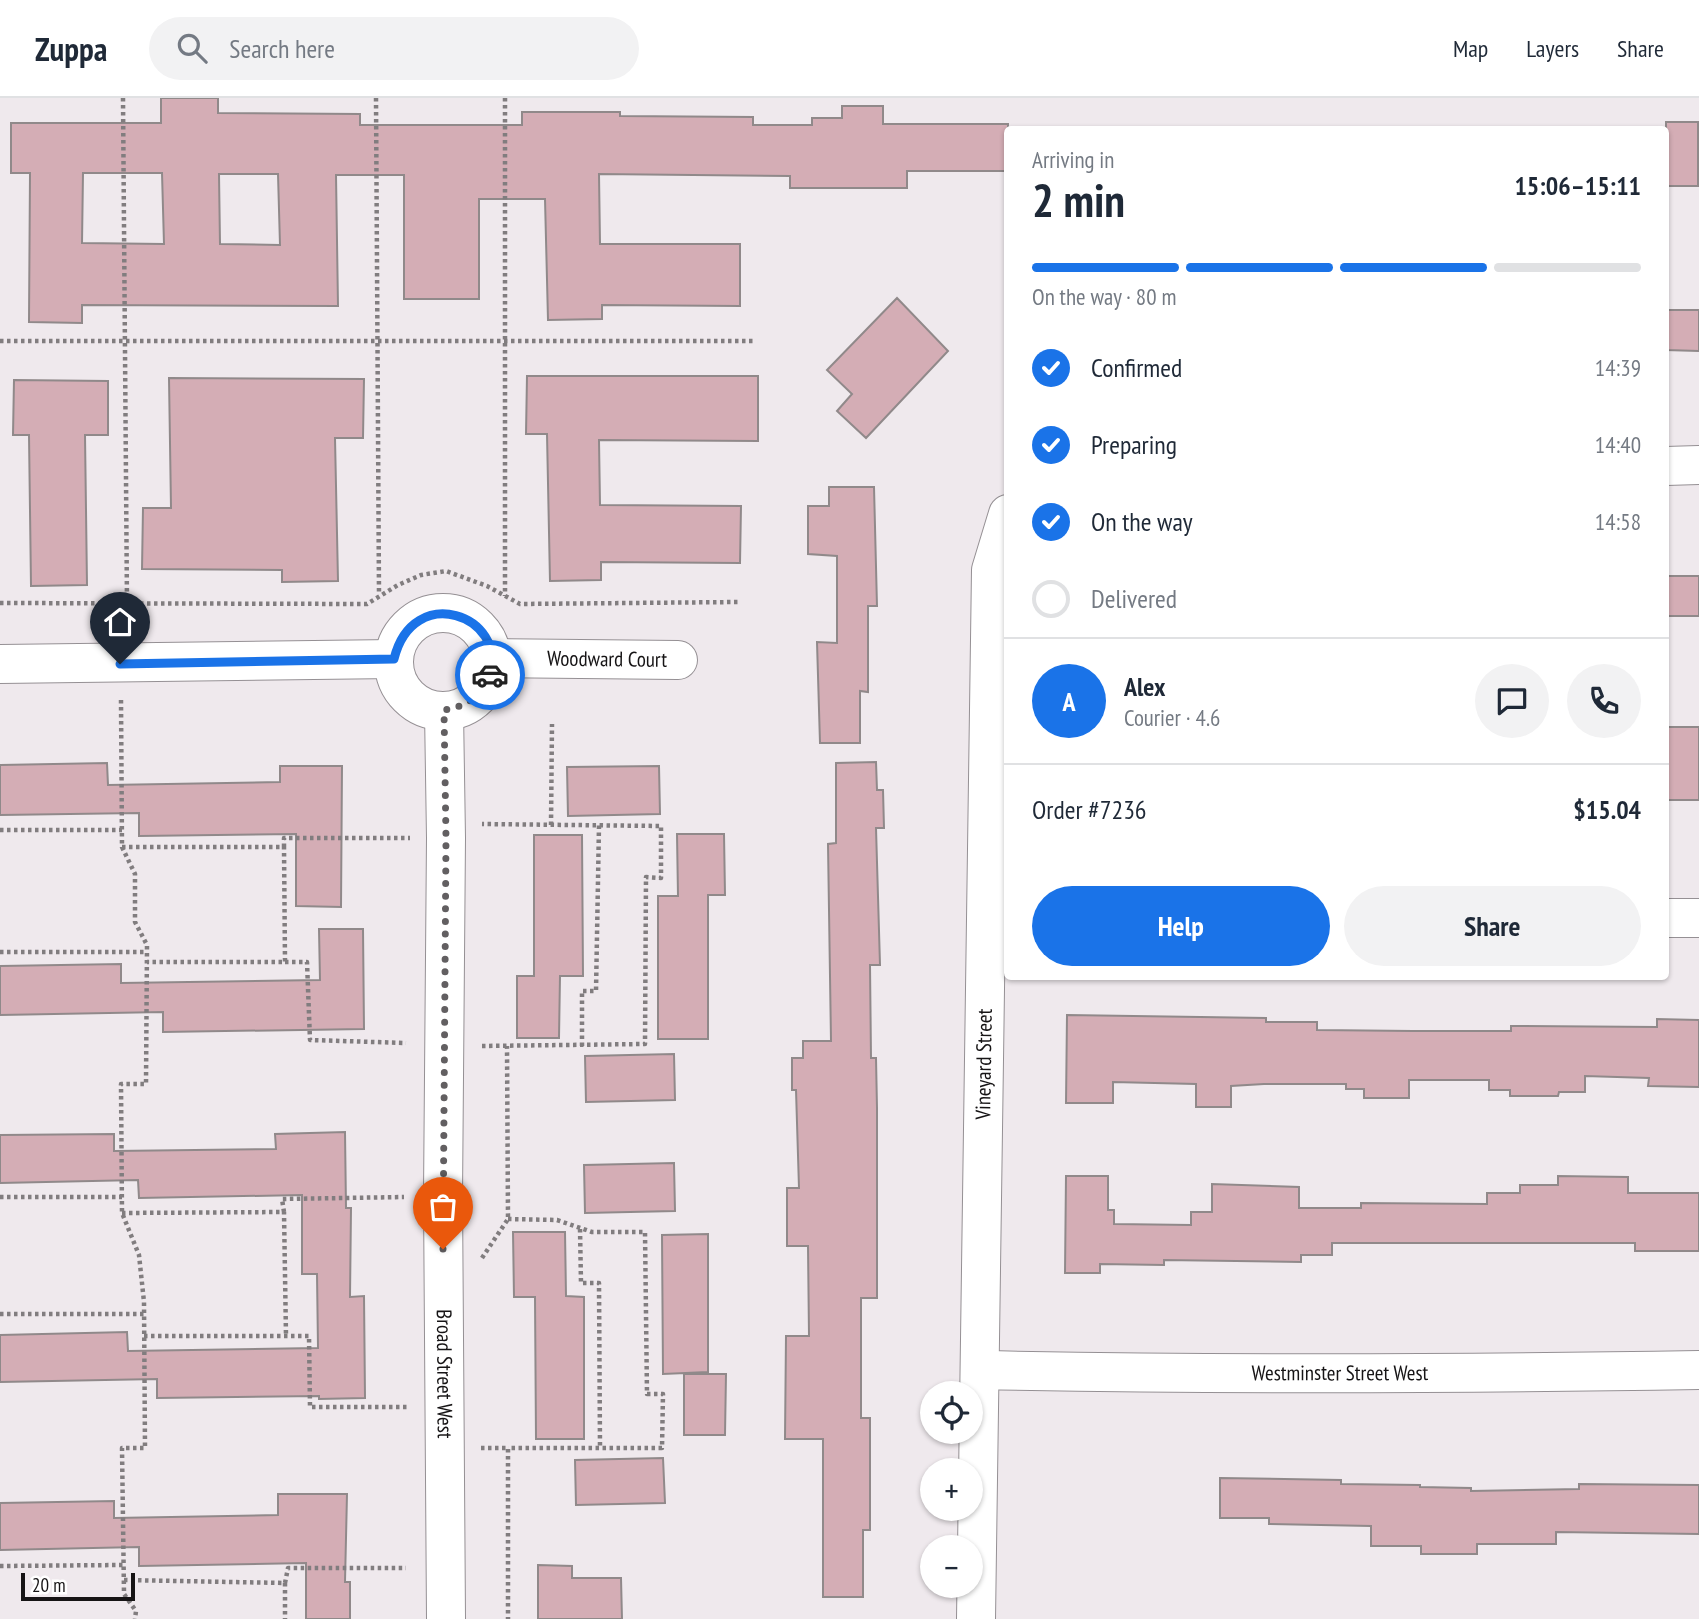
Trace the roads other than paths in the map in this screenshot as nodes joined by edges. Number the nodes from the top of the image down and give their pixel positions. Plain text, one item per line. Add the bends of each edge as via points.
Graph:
1 (1669, 466) edge
2 (1699, 466) edge
3 (1004, 527) edge
4 (493, 658) junction
5 (394, 659) junction
6 (678, 660) dead end
7 (0, 664) edge
8 (444, 710) junction
9 (1669, 918) edge
10 (1699, 918) edge
11 (998, 919) edge
12 (981, 1370) junction
13 (1699, 1370) edge
14 (446, 1619) edge
15 (976, 1619) edge

1 - 2 street
3 - 11 street, Vineyard Street via 991,569
4 - 5 street via 483,635 466,618 434,614 406,630
4 - 6 street, Woodward Court
4 - 8 street via 485,688 474,700
5 - 7 street
5 - 8 street via 402,689 414,701
8 - 14 street, Broad Street West
9 - 10 street
11 - 12 street, Vineyard Street
12 - 13 street, Westminster Street West
12 - 15 street, Vineyard Street

